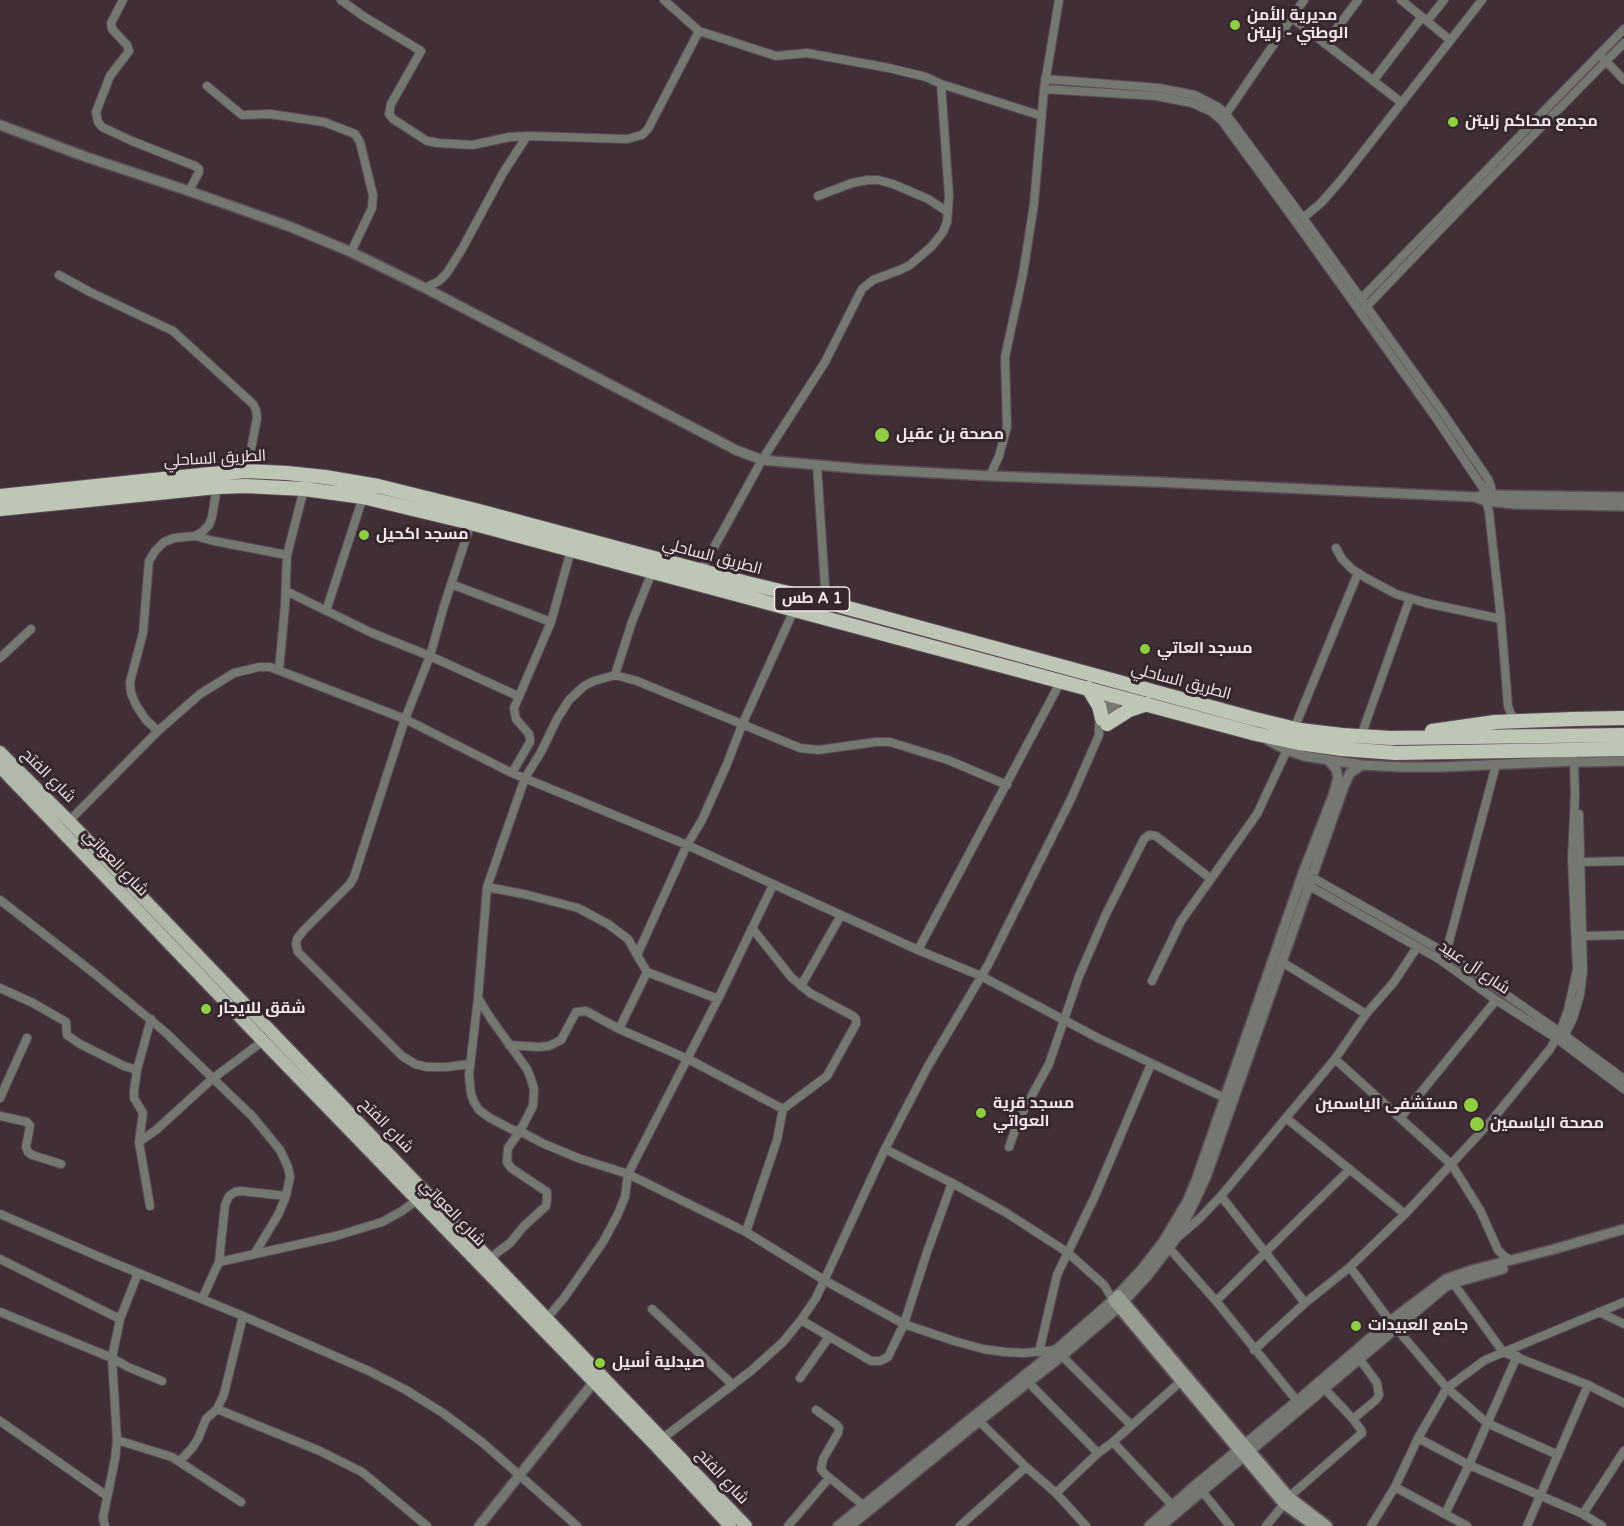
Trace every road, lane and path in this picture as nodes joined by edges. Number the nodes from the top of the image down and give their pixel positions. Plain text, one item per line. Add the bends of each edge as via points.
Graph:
1 (123, 0) edge
2 (341, 0) edge
3 (664, 0) edge
4 (1059, 0) edge
5 (1304, 0) edge
6 (1358, 0) edge
7 (1401, 0) edge
8 (1444, 0) edge
9 (1482, 0) edge
10 (1291, 17) junction
11 (1424, 19) junction
12 (1624, 29) edge
13 (699, 31) junction
14 (1450, 40) junction
15 (1325, 44) junction
16 (1624, 44) edge
17 (1600, 54) junction
18 (1606, 62) junction
19 (1045, 79) junction
20 (1624, 80) edge
21 (1373, 81) junction
22 (941, 84) junction
23 (207, 86) dead end
24 (1044, 89) junction
25 (1402, 103) junction
26 (1042, 116) junction
27 (1224, 118) junction
28 (0, 125) edge
29 (527, 136) junction
30 (189, 191) junction
31 (818, 196) dead end
32 (1460, 203) junction
33 (948, 212) junction
34 (1303, 218) junction
35 (351, 252) junction
36 (59, 275) dead end
37 (425, 288) junction
38 (1358, 302) junction
39 (1364, 310) junction
40 (762, 460) junction
41 (817, 465) junction
42 (247, 471) junction
43 (990, 476) junction
44 (218, 488) junction
45 (304, 489) junction
46 (0, 496) edge
47 (363, 497) junction
48 (1624, 497) edge
49 (1490, 498) junction
50 (1624, 506) edge
51 (0, 509) edge
52 (471, 523) junction
53 (195, 536) junction
54 (1336, 548) dead end
55 (571, 550) junction
56 (287, 555) junction
57 (701, 571) junction
58 (652, 572) junction
59 (1358, 573) junction
60 (451, 584) junction
61 (286, 591) junction
62 (1410, 598) junction
63 (826, 602) junction
64 (794, 610) junction
65 (326, 611) junction
66 (1501, 620) junction
67 (551, 622) junction
68 (30, 629) dead end
69 (430, 656) junction
70 (0, 658) edge
71 (279, 670) junction
72 (615, 675) junction
73 (1061, 681) junction
74 (1088, 688) junction
75 (518, 696) junction
76 (1117, 696) junction
77 (1147, 704) junction
78 (1624, 718) edge
79 (405, 719) junction
80 (1517, 721) junction
81 (742, 725) junction
82 (1103, 726) junction
83 (1294, 729) junction
84 (158, 731) junction
85 (1256, 734) junction
86 (1624, 735) edge
87 (1361, 736) junction
88 (1391, 738) junction
89 (1624, 749) edge
90 (1287, 750) junction
91 (1, 759) edge
92 (1329, 761) junction
93 (1624, 761) edge
94 (1576, 762) junction
95 (1362, 765) junction
96 (1496, 765) junction
97 (512, 773) junction
98 (525, 778) junction
99 (1007, 785) junction
100 (69, 821) junction
101 (687, 845) junction
102 (1624, 861) edge
103 (1580, 862) junction
104 (1211, 879) junction
105 (1306, 879) junction
106 (773, 885) junction
107 (487, 887) junction
108 (0, 900) edge
109 (841, 915) junction
110 (752, 928) junction
111 (1624, 935) edge
112 (1582, 936) junction
113 (181, 947) junction
114 (1417, 947) junction
115 (918, 950) junction
116 (1446, 953) junction
117 (637, 955) junction
118 (1282, 962) junction
119 (647, 972) junction
120 (981, 976) junction
121 (1152, 981) dead end
122 (801, 986) junction
123 (0, 988) edge
124 (478, 998) junction
125 (718, 999) junction
126 (1496, 999) junction
127 (1366, 1014) junction
128 (151, 1019) junction
129 (1064, 1020) junction
130 (619, 1029) junction
131 (1560, 1037) junction
132 (27, 1038) dead end
133 (263, 1041) junction
134 (509, 1045) junction
135 (688, 1059) junction
136 (1335, 1059) junction
137 (470, 1064) junction
138 (1151, 1064) junction
139 (137, 1070) junction
140 (212, 1079) junction
141 (1624, 1079) edge
142 (3, 1083) edge
143 (1624, 1089) edge
144 (0, 1098) edge
145 (1225, 1098) junction
146 (783, 1109) junction
147 (0, 1116) edge
148 (1401, 1117) junction
149 (1286, 1118) junction
150 (520, 1131) junction
151 (140, 1143) junction
152 (1009, 1148) dead end
153 (885, 1149) junction
154 (61, 1164) dead end
155 (1452, 1165) junction
156 (1350, 1169) junction
157 (628, 1174) junction
158 (952, 1183) junction
159 (286, 1196) junction
160 (1221, 1196) junction
161 (417, 1200) junction
162 (150, 1206) dead end
163 (0, 1214) edge
164 (1406, 1214) junction
165 (1624, 1229) edge
166 (746, 1232) junction
167 (1624, 1236) edge
168 (1172, 1244) junction
169 (1498, 1250) junction
170 (1067, 1251) junction
171 (1265, 1252) junction
172 (255, 1253) junction
173 (0, 1259) edge
174 (1512, 1260) junction
175 (219, 1262) junction
176 (485, 1262) junction
177 (1493, 1265) junction
178 (1350, 1267) junction
179 (138, 1273) junction
180 (824, 1280) junction
181 (1451, 1280) junction
182 (202, 1299) junction
183 (1117, 1299) junction
184 (1216, 1300) junction
185 (1624, 1302) edge
186 (1305, 1303) junction
187 (652, 1309) dead end
188 (0, 1312) edge
189 (1599, 1312) junction
190 (243, 1316) junction
191 (548, 1318) junction
192 (120, 1319) junction
193 (801, 1320) junction
194 (904, 1324) junction
195 (1393, 1324) junction
196 (1624, 1324) edge
197 (829, 1337) junction
198 (1254, 1350) junction
199 (1039, 1352) junction
200 (1503, 1352) junction
201 (1059, 1353) junction
202 (1517, 1356) junction
203 (112, 1358) junction
204 (1359, 1358) junction
205 (597, 1378) junction
206 (800, 1378) dead end
207 (162, 1381) dead end
208 (1028, 1382) junction
209 (1180, 1382) junction
210 (1588, 1384) junction
211 (733, 1385) junction
212 (1324, 1388) junction
213 (1448, 1388) junction
214 (1297, 1401) junction
215 (1624, 1403) edge
216 (217, 1409) junction
217 (816, 1410) dead end
218 (1353, 1419) junction
219 (0, 1421) edge
220 (979, 1421) junction
221 (1487, 1423) junction
222 (1131, 1425) junction
223 (663, 1438) junction
224 (1418, 1438) junction
225 (117, 1440) junction
226 (1113, 1442) junction
227 (1244, 1450) junction
228 (1624, 1451) edge
229 (1098, 1453) junction
230 (1558, 1455) junction
231 (180, 1461) junction
232 (1621, 1462) edge
233 (1469, 1465) junction
234 (1026, 1467) junction
235 (520, 1476) junction
236 (829, 1478) junction
237 (1395, 1487) junction
238 (1202, 1491) junction
239 (1056, 1493) junction
240 (1541, 1495) junction
241 (107, 1496) junction
242 (1287, 1500) junction
243 (241, 1502) dead end
244 (863, 1505) junction
245 (1172, 1505) junction
246 (1445, 1514) junction
247 (1583, 1514) junction
248 (568, 1518) junction
249 (967, 1519) junction
250 (862, 1523) edge
251 (1462, 1525) edge
252 (105, 1526) edge
253 (427, 1526) edge
254 (479, 1526) edge
255 (562, 1526) edge
256 (577, 1526) edge
257 (729, 1526) edge
258 (746, 1526) edge
259 (788, 1526) edge
260 (838, 1526) edge
261 (850, 1526) edge
262 (960, 1526) edge
263 (974, 1526) edge
264 (1086, 1526) edge
265 (1149, 1526) edge
266 (1161, 1526) edge
267 (1230, 1526) edge
268 (1266, 1526) edge
269 (1315, 1526) edge
270 (1328, 1526) edge
271 (1371, 1526) edge
272 (1527, 1526) edge
273 (1602, 1526) edge

1 - 30 street via 111,23 129,51 110,76 96,112 98,122 199,169
2 - 29 street via 420,49 391,104 389,114 393,119 427,141 438,143 472,145
3 - 13 street
4 - 19 street
5 - 10 street
6 - 15 street
7 - 11 street
8 - 11 street
9 - 14 street
10 - 15 street
10 - 27 street
11 - 14 street
11 - 21 street
12 - 17 street
13 - 22 street via 776,56 807,52 889,68
13 - 29 street via 642,135 627,140
14 - 25 street
15 - 21 street
16 - 18 street
17 - 18 street
17 - 32 street
18 - 20 street
18 - 32 street
19 - 24 street
19 - 27 street via 1159,88 1195,95 1218,107
21 - 25 street
22 - 26 street
22 - 33 street
23 - 35 street via 242,115 270,114 324,122 355,134 373,195 372,208
24 - 26 street
24 - 27 street via 1156,96 1192,103
25 - 34 street via 1342,179
26 - 43 street via 1023,274 1005,357 1007,427
27 - 34 street
27 - 38 street
28 - 30 street
29 - 37 street via 447,273
30 - 35 street
31 - 33 street via 852,183 878,180 928,199
32 - 38 street
32 - 39 street
33 - 40 street via 943,232 932,246 910,265 873,280 862,290 825,362
34 - 38 street
35 - 37 street
36 - 42 street via 173,331 253,404 257,418
37 - 40 street
38 - 39 street
39 - 49 street via 1488,479
40 - 41 street
40 - 57 street
41 - 43 street
41 - 63 street
42 - 46 highway, الطريق الساحلي / طس A 1
42 - 57 highway, الطريق الساحلي / طس A 1 via 378,486
43 - 49 street
44 - 45 highway, الطريق الساحلي / طس A 1
44 - 51 highway, الطريق الساحلي / طس A 1
44 - 53 street via 208,525
45 - 47 highway, الطريق الساحلي / طس A 1
45 - 56 street
47 - 52 highway, الطريق الساحلي / طس A 1
47 - 65 street
48 - 49 street
49 - 50 street via 1514,504
49 - 66 street
52 - 55 highway, الطريق الساحلي / طس A 1
52 - 60 street
53 - 56 street
53 - 84 street via 164,542 149,561 147,571 143,633 130,682 136,705
54 - 59 street
55 - 58 highway, الطريق الساحلي / طس A 1
55 - 67 street
56 - 61 street
57 - 63 highway, الطريق الساحلي / طس A 1
58 - 64 highway, الطريق الساحلي / طس A 1
58 - 72 street
59 - 62 street
59 - 83 street
60 - 67 street
60 - 69 street
61 - 65 street
61 - 71 street
62 - 66 street
62 - 87 street
63 - 83 highway, الطريق الساحلي / طس A 1
64 - 73 highway, الطريق الساحلي / طس A 1
64 - 81 street
65 - 69 street
66 - 80 street via 1508,706
67 - 75 street
68 - 70 street
69 - 75 street
69 - 79 street
71 - 79 street
71 - 84 street via 259,667 234,673 200,694
72 - 81 street
72 - 98 street via 584,686 568,700
73 - 74 highway, الطريق الساحلي / طس A 1
73 - 99 street
74 - 76 highway, الطريق الساحلي / طس A 1
74 - 82 highway via 1099,706
75 - 97 street via 514,714 529,734 530,742
76 - 77 highway, الطريق الساحلي / طس A 1
76 - 82 street
77 - 82 highway
77 - 85 highway, الطريق الساحلي / طس A 1
78 - 80 highway
79 - 97 street
79 - 137 street via 354,878 304,930 296,944 298,952 402,1056 427,1067
80 - 88 highway
81 - 99 street via 800,748 818,750 890,742 948,760
81 - 101 street via 702,820
82 - 120 street via 1071,800
83 - 87 highway, الطريق الساحلي / طس A 1
84 - 100 street
85 - 89 highway, الطريق الساحلي / طس A 1 via 1310,745 1396,753
85 - 90 street
86 - 88 highway, الطريق الساحلي / طس A 1
87 - 88 highway, الطريق الساحلي / طس A 1
90 - 92 street
90 - 104 street via 1257,814
91 - 100 main road, شارع الفتح
91 - 113 main road, شارع العواتي
92 - 95 street
92 - 105 street via 1337,772 1338,783
93 - 94 street
94 - 96 street
94 - 103 street
94 - 131 street via 1572,859 1577,969
95 - 96 street
95 - 105 street via 1350,773
96 - 116 street
97 - 98 street
98 - 101 street
98 - 107 street
99 - 115 street
100 - 113 main road, شارع الفتح
101 - 106 street
101 - 117 street
102 - 103 street
103 - 112 street
104 - 121 street via 1181,921
104 - 129 street via 1156,836 1147,836 1106,914
105 - 114 street, شارع آل عبيد
105 - 116 street, شارع آل عبيد
105 - 118 street
105 - 145 street
106 - 109 street
106 - 110 street
107 - 117 street via 578,908 628,939
107 - 124 street
108 - 128 street
109 - 115 street
109 - 122 street
110 - 122 street
110 - 125 street
111 - 112 street
112 - 131 street via 1580,995 1573,1018
113 - 133 main road, شارع العواتي
113 - 176 main road, شارع الفتح
114 - 126 street, شارع آل عبيد
114 - 127 street
115 - 120 street
116 - 131 street, شارع آل عبيد
117 - 119 street
118 - 127 street
118 - 168 street via 1206,1177
119 - 125 street
119 - 130 street
120 - 129 street
120 - 153 street
122 - 146 street via 853,1016 856,1024 827,1076
123 - 139 street via 66,1022 67,1035 80,1044
124 - 134 street
124 - 137 street
125 - 135 street
126 - 131 street, شارع آل عبيد
126 - 148 street
127 - 136 street
128 - 139 street
128 - 140 street
129 - 138 street
129 - 152 street via 1049,1064 1019,1119
130 - 134 street via 580,1011 556,1043 538,1047
130 - 135 street
131 - 141 street, شارع آل عبيد
131 - 143 street, شارع آل عبيد
131 - 155 street
132 - 142 street
133 - 140 street
133 - 161 main road, شارع العواتي
134 - 150 street via 527,1069 534,1089 533,1106
135 - 146 street
135 - 157 street
136 - 148 street
136 - 149 street
137 - 150 street via 471,1094 479,1110
138 - 145 street
138 - 170 street via 1095,1196
139 - 151 street via 134,1098 144,1119
140 - 151 street
140 - 159 street via 253,1117 280,1150 290,1177
142 - 144 street
145 - 183 street via 1188,1200 1163,1242
146 - 166 street via 777,1140
147 - 154 street via 27,1122 28,1152
148 - 155 street
149 - 156 street
149 - 160 street
150 - 157 street via 578,1158
150 - 176 street via 508,1148 507,1162 547,1192 546,1206
151 - 162 street
153 - 158 street
153 - 180 street
155 - 164 street
155 - 169 street via 1480,1210
156 - 164 street
156 - 171 street
157 - 166 street
157 - 191 street via 625,1197 603,1242
158 - 170 street
158 - 194 street
159 - 172 street
159 - 175 street via 241,1191 229,1196
160 - 168 street
160 - 171 street
161 - 172 street via 381,1222
161 - 176 main road, شارع العواتي
163 - 179 street
164 - 178 street
165 - 174 street
166 - 180 street
167 - 181 street
168 - 183 street
168 - 184 street
169 - 174 street
169 - 177 street
170 - 183 street
170 - 199 street
171 - 184 street
171 - 186 street
172 - 175 street
173 - 192 street
174 - 177 street
175 - 182 street
176 - 191 main road, شارع الفتح
176 - 205 main road, شارع العواتي
177 - 181 street
178 - 186 street
178 - 195 street
179 - 182 street
179 - 192 street
180 - 193 street
180 - 194 street
181 - 195 street
181 - 200 street
182 - 190 street
183 - 201 street
183 - 209 main road
183 - 227 main road
184 - 198 street
185 - 189 street
186 - 198 street
187 - 211 street
188 - 203 street
189 - 196 street
189 - 200 street
190 - 216 street
190 - 235 street via 406,1390 483,1443
191 - 205 main road, شارع الفتح
192 - 203 street
193 - 197 street
193 - 211 street via 783,1342
194 - 197 street via 888,1357 880,1361 871,1361
194 - 199 street via 983,1349
195 - 204 street
195 - 213 street
195 - 214 street
197 - 206 street
198 - 214 street
199 - 201 street
200 - 202 street
200 - 213 street via 1485,1360
201 - 208 street
201 - 222 street
201 - 244 street
202 - 210 street
202 - 221 street
203 - 207 street
203 - 225 street
204 - 212 street
204 - 218 street via 1377,1383 1379,1395
205 - 223 main road, شارع الفتح
205 - 235 street
205 - 257 main road, شارع العواتي
208 - 220 street
208 - 229 street
209 - 222 street
209 - 227 main road
210 - 215 street
210 - 230 street
211 - 223 street
212 - 218 street
212 - 227 street
213 - 221 street
213 - 224 street
214 - 227 street
216 - 231 street via 206,1419 192,1448
216 - 253 street via 362,1472
217 - 236 street via 839,1428 821,1465
218 - 242 street via 1362,1434
219 - 241 street
220 - 234 street
220 - 250 street
221 - 230 street
221 - 233 street
222 - 226 street
223 - 258 main road, شارع الفتح
224 - 233 street
224 - 237 street
225 - 231 street
225 - 241 street
226 - 229 street
226 - 245 street
227 - 238 street
227 - 242 main road
227 - 245 street
228 - 232 street
229 - 239 street
230 - 240 street
231 - 243 street
232 - 247 street
233 - 240 street
233 - 246 street
234 - 239 street
234 - 249 street
235 - 248 street
235 - 254 street
236 - 244 street
236 - 259 street
237 - 246 street
237 - 271 street
238 - 266 street
238 - 267 street
239 - 264 street
240 - 247 street
240 - 272 street
241 - 252 street
242 - 268 street
242 - 269 main road
242 - 270 main road
244 - 260 street
245 - 265 street
246 - 251 street
247 - 273 street
248 - 255 street
248 - 256 street
249 - 262 street
249 - 263 street
250 - 261 street

